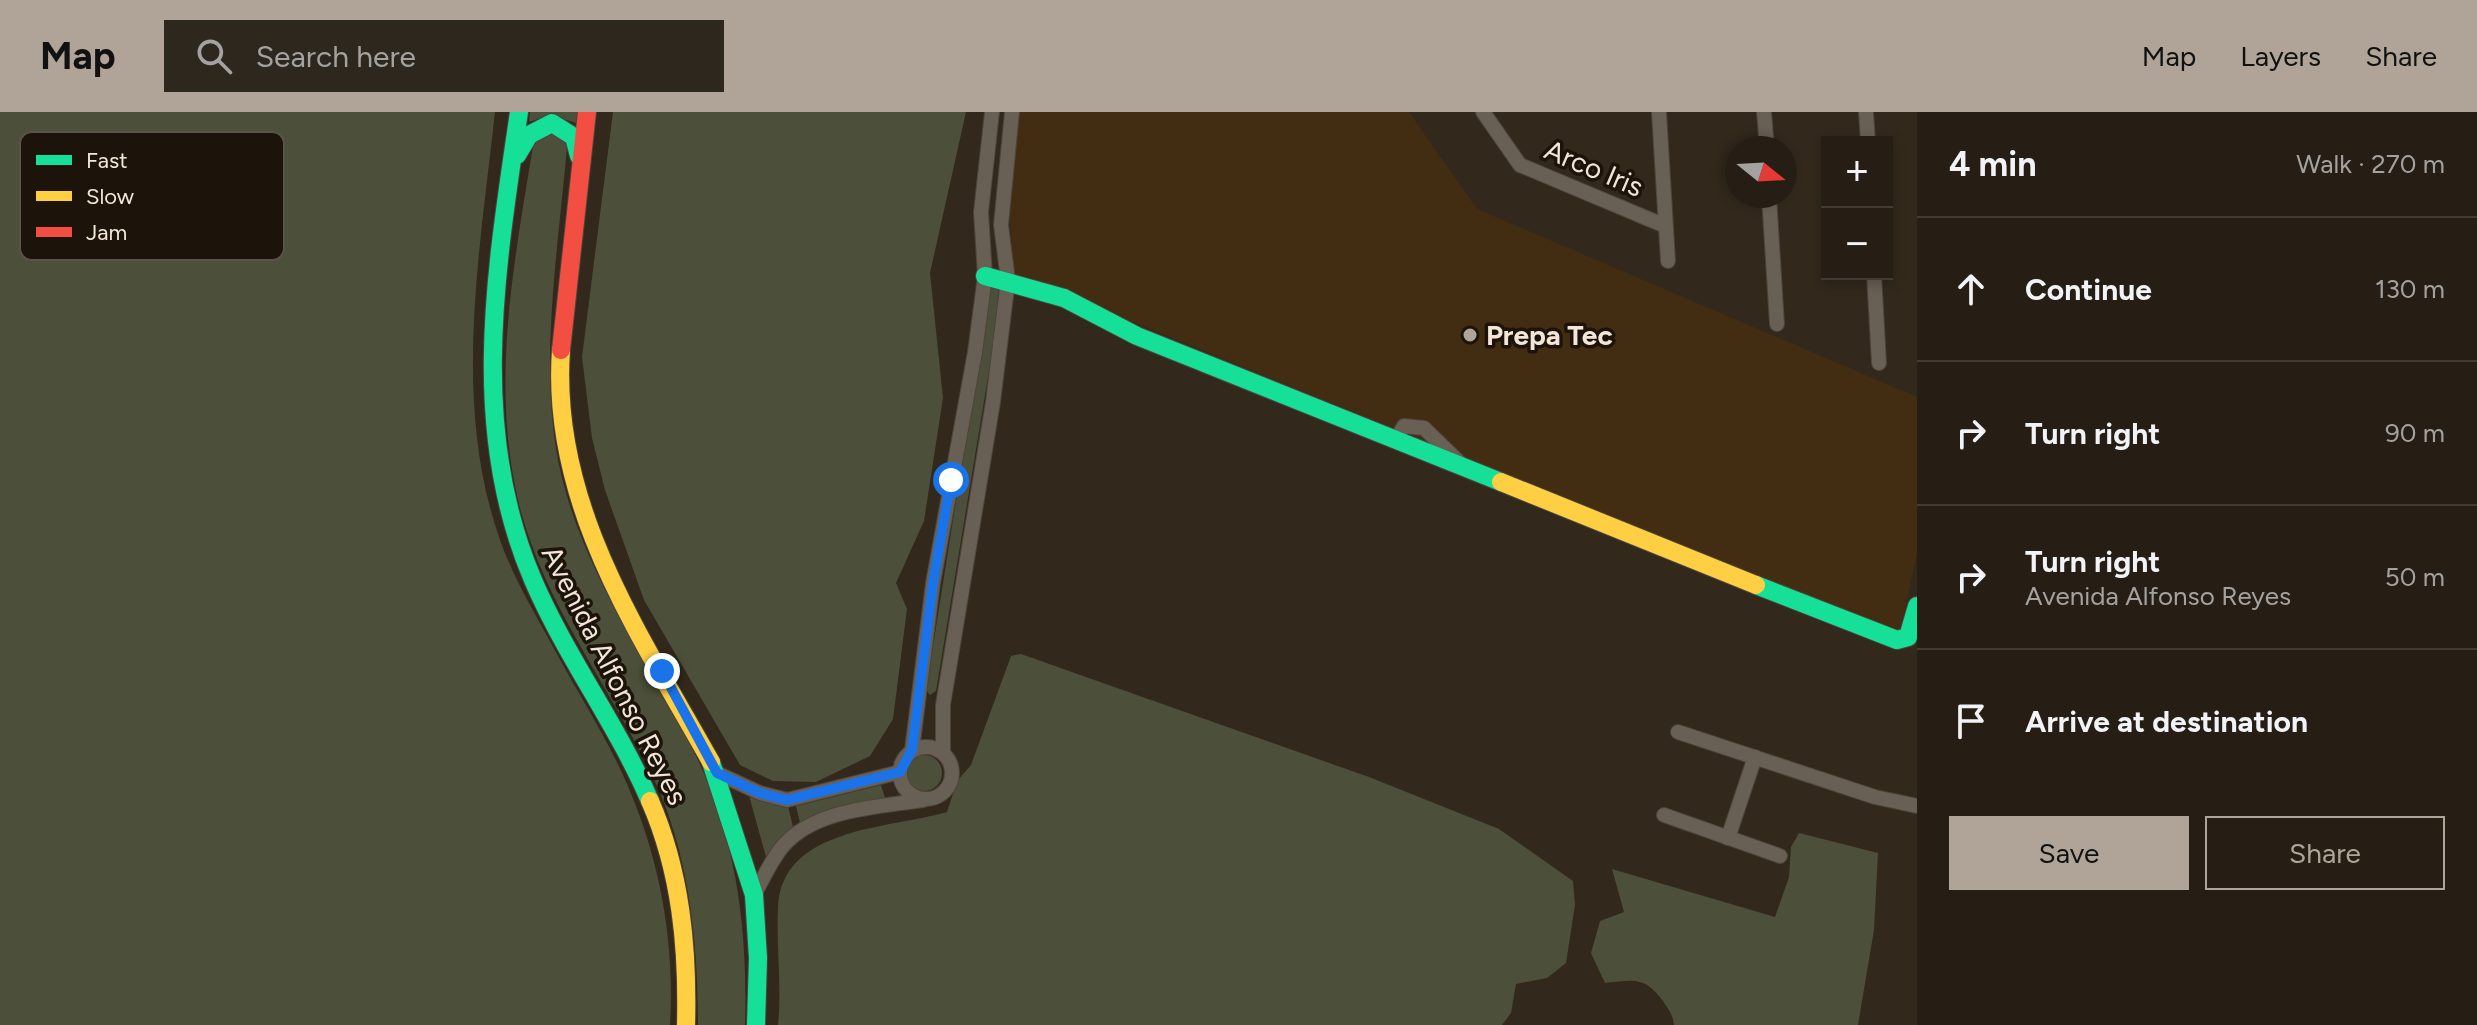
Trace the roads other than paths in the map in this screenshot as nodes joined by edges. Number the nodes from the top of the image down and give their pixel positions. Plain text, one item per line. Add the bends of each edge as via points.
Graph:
1 (519, 112) edge
2 (587, 112) edge
3 (992, 112) edge
4 (1012, 112) edge
5 (1483, 112) edge
6 (1659, 112) edge
7 (1764, 112) edge
8 (1866, 112) edge
9 (1766, 136) edge
10 (1868, 136) edge
11 (512, 165) junction
12 (581, 168) junction
13 (1770, 208) edge
14 (1663, 225) junction
15 (1668, 261) dead end
16 (985, 276) junction
17 (1008, 280) junction
18 (1874, 280) edge
19 (1777, 324) dead end
20 (1879, 363) dead end
21 (1917, 606) edge
22 (1678, 732) dead end
23 (912, 750) junction
24 (943, 753) junction
25 (1755, 757) junction
26 (900, 772) junction
27 (717, 773) junction
28 (923, 800) junction
29 (1917, 806) edge
30 (1664, 815) dead end
31 (1728, 838) junction
32 (1780, 856) dead end
33 (754, 895) junction
34 (686, 1025) edge
35 (756, 1025) edge

1 - 11 main road, Avenida Alfonso Reyes
2 - 12 main road, Avenida Alfonso Reyes
3 - 16 street via 981,212
4 - 17 street via 1001,225
5 - 14 street, Arco Iris via 1520,165
6 - 14 street
7 - 9 street
8 - 10 street
11 - 12 main road via 529,135 552,123 574,137
11 - 34 main road, Avenida Alfonso Reyes via 491,313 489,389 505,496 520,548 566,648 623,747 664,834 688,969
12 - 27 main road, Avenida Alfonso Reyes via 560,367 564,443 584,520 620,598
13 - 19 street
14 - 15 street
16 - 17 main road
16 - 23 street via 933,583
17 - 21 main road via 1062,295 1137,336 1353,426 1461,464 1893,640 1911,634
17 - 24 street via 943,705
18 - 20 street
22 - 25 street
23 - 24 street via 925,747
23 - 26 street
24 - 28 street via 952,770 948,788
25 - 29 street
25 - 31 street
26 - 27 street via 787,800
26 - 28 street via 906,791
27 - 33 main road, Avenida Alfonso Reyes
28 - 33 street via 839,814 799,833 784,845
30 - 31 street
31 - 32 street
33 - 35 main road, Avenida Alfonso Reyes

